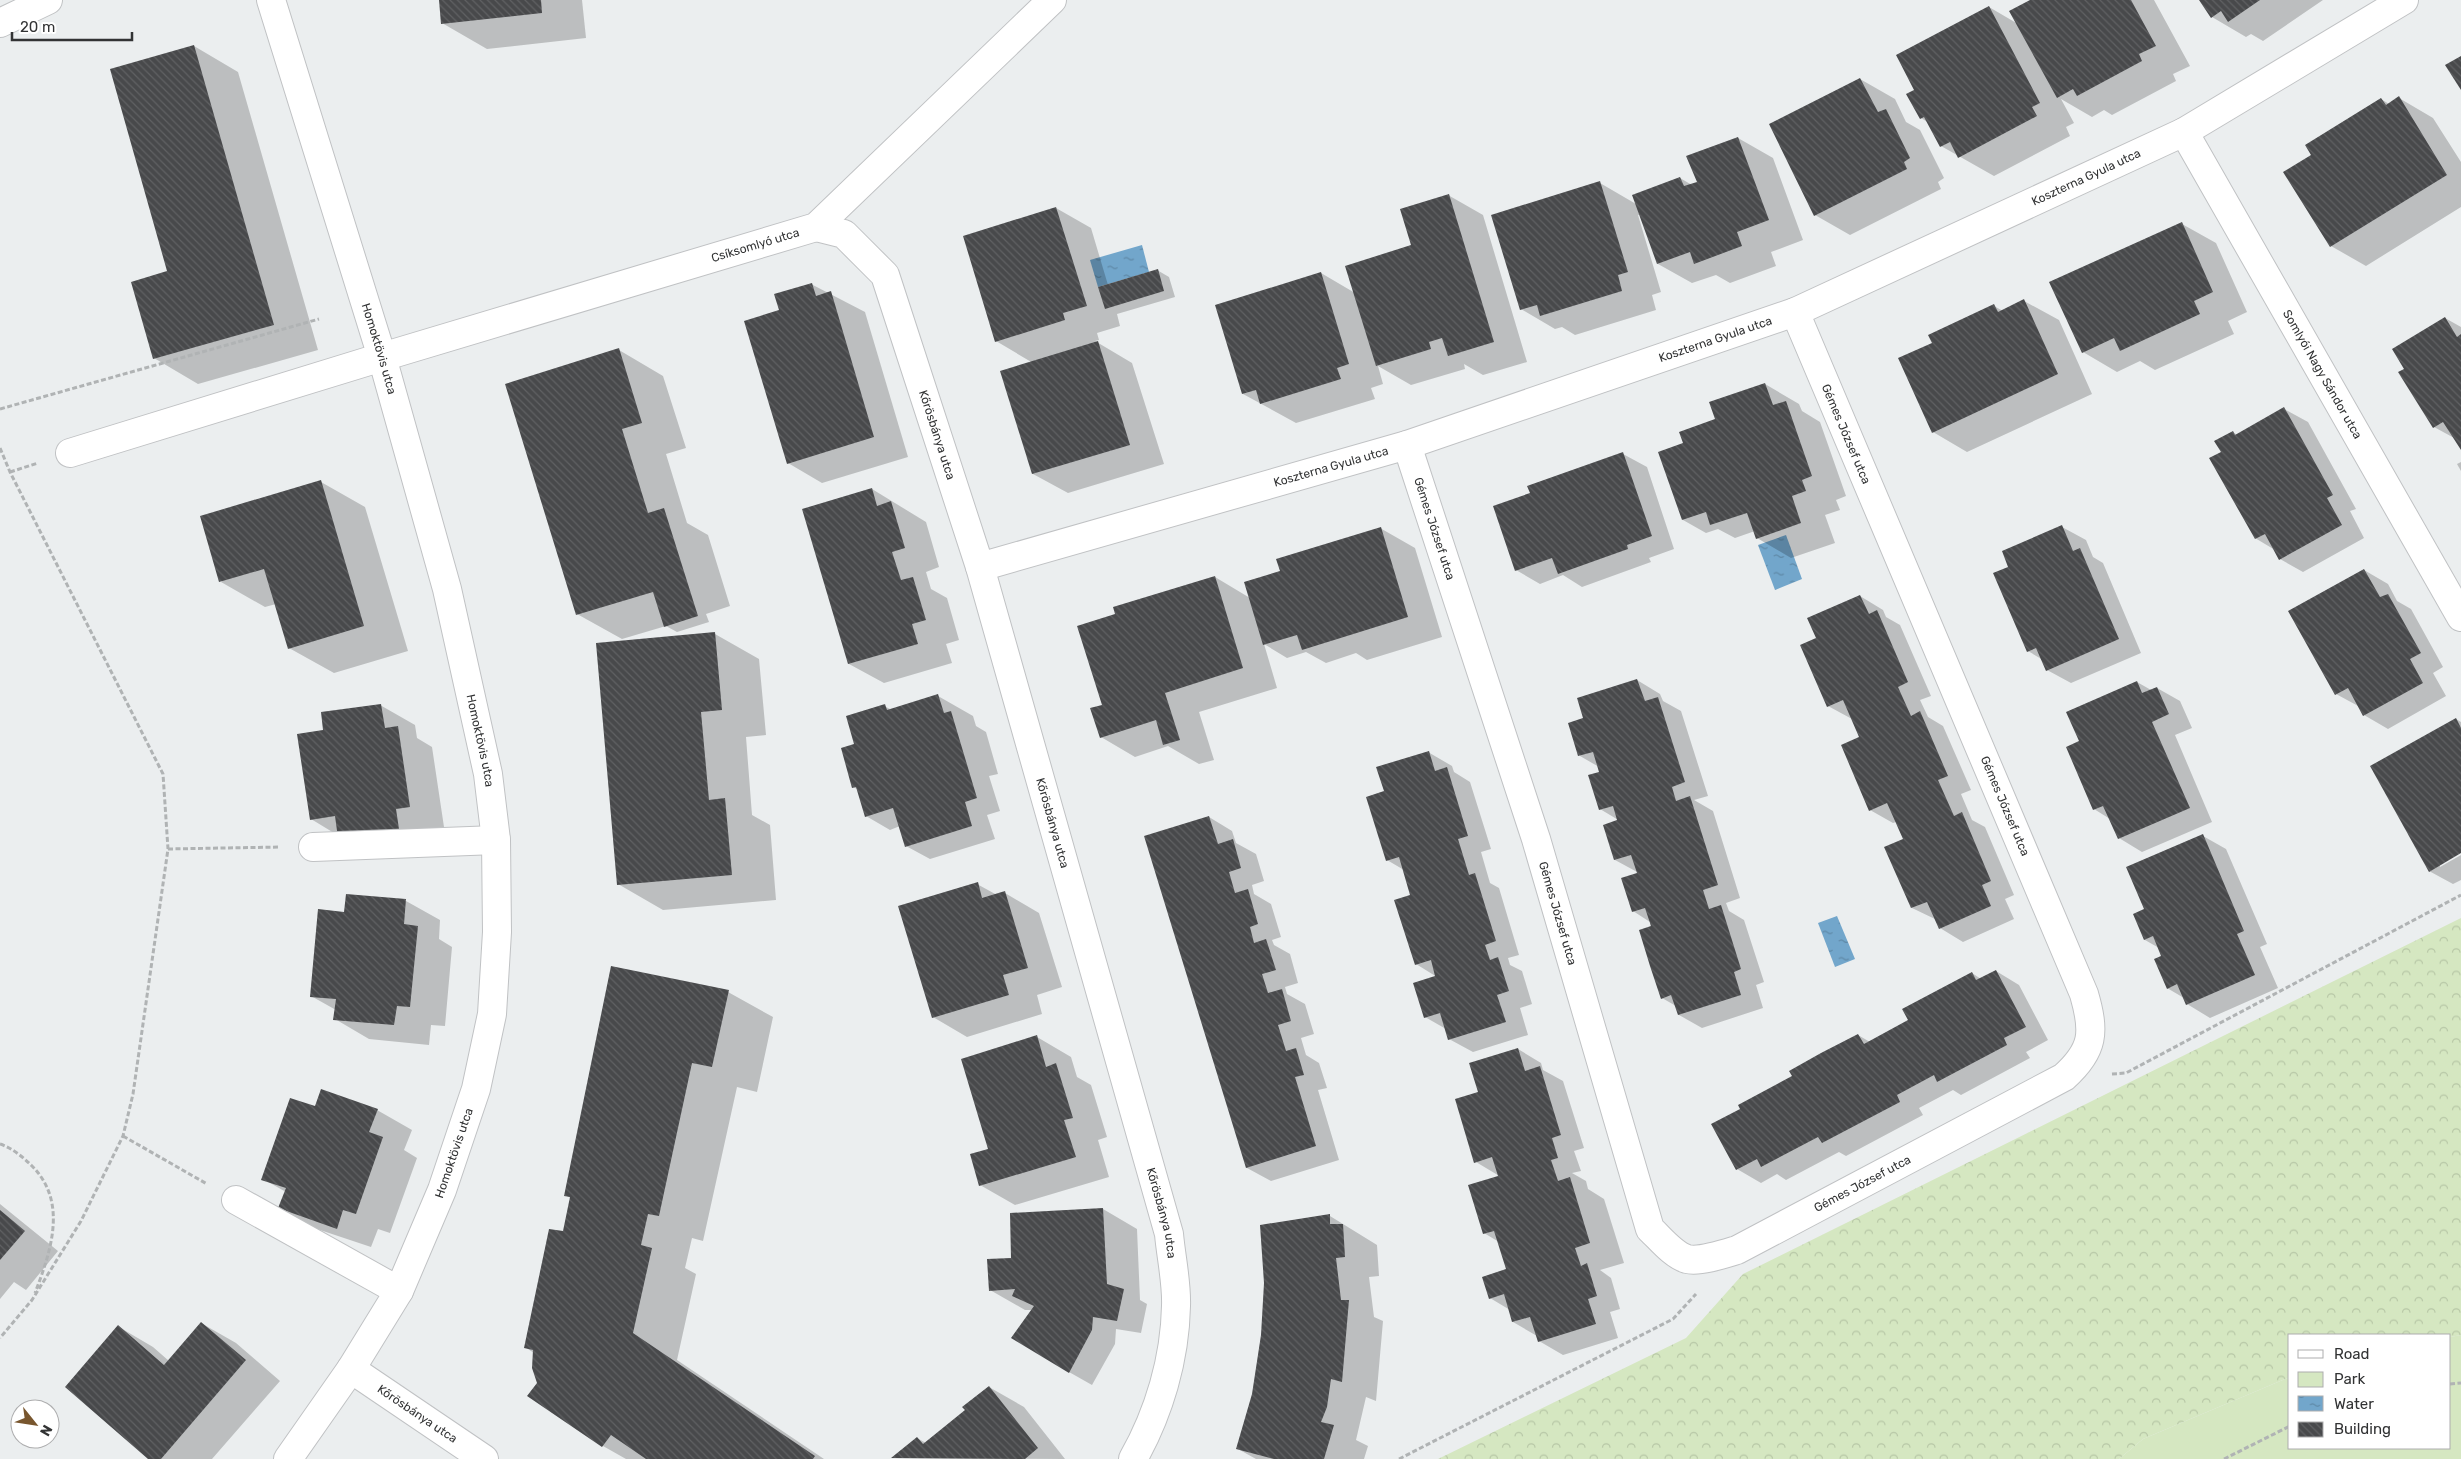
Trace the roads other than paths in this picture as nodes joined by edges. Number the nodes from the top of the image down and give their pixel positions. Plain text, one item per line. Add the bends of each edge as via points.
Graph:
1 (48, 0) edge
2 (272, 0) edge
3 (1052, 0) edge
4 (2404, 0) edge
5 (0, 22) edge
6 (2184, 132) junction
7 (816, 227) junction
8 (1795, 312) junction
9 (382, 357) junction
10 (1407, 445) junction
11 (70, 453) dead end
12 (980, 567) junction
13 (2461, 617) edge
14 (496, 840) junction
15 (313, 847) road end
16 (236, 1200) road end
17 (399, 1291) junction
18 (351, 1369) junction
19 (288, 1459) edge
20 (484, 1459) edge
21 (1133, 1459) edge

1 - 5 street
2 - 9 street, Homoktövis utca
3 - 7 street, Csíksomlyó utca
4 - 6 street, Koszterna Gyula utca
6 - 8 street, Koszterna Gyula utca
6 - 13 street, Somlyói Nagy Sándor utca
7 - 9 street, Csíksomlyó utca
7 - 12 street, Kőrösbánya utca via 844,234 885,275
8 - 10 street, Koszterna Gyula utca
8 - 10 street, Gémes József utca via 2084,994 2092,1020 2090,1043 2080,1062 2064,1077 1737,1250 1687,1259 1650,1229 1536,839
9 - 11 street, Csíksomlyó utca
9 - 14 street, Homoktövis utca via 447,589 471,690 488,774
10 - 12 street, Koszterna Gyula utca
12 - 21 street, Kőrösbánya utca via 1169,1234 1176,1306 1168,1373 1147,1435
14 - 15 street
14 - 17 street, Homoktövis utca via 497,932 492,1014 476,1089 442,1190
16 - 17 street
17 - 18 street, Homoktövis utca
18 - 19 street, Homoktövis utca
18 - 20 street, Kőrösbánya utca

